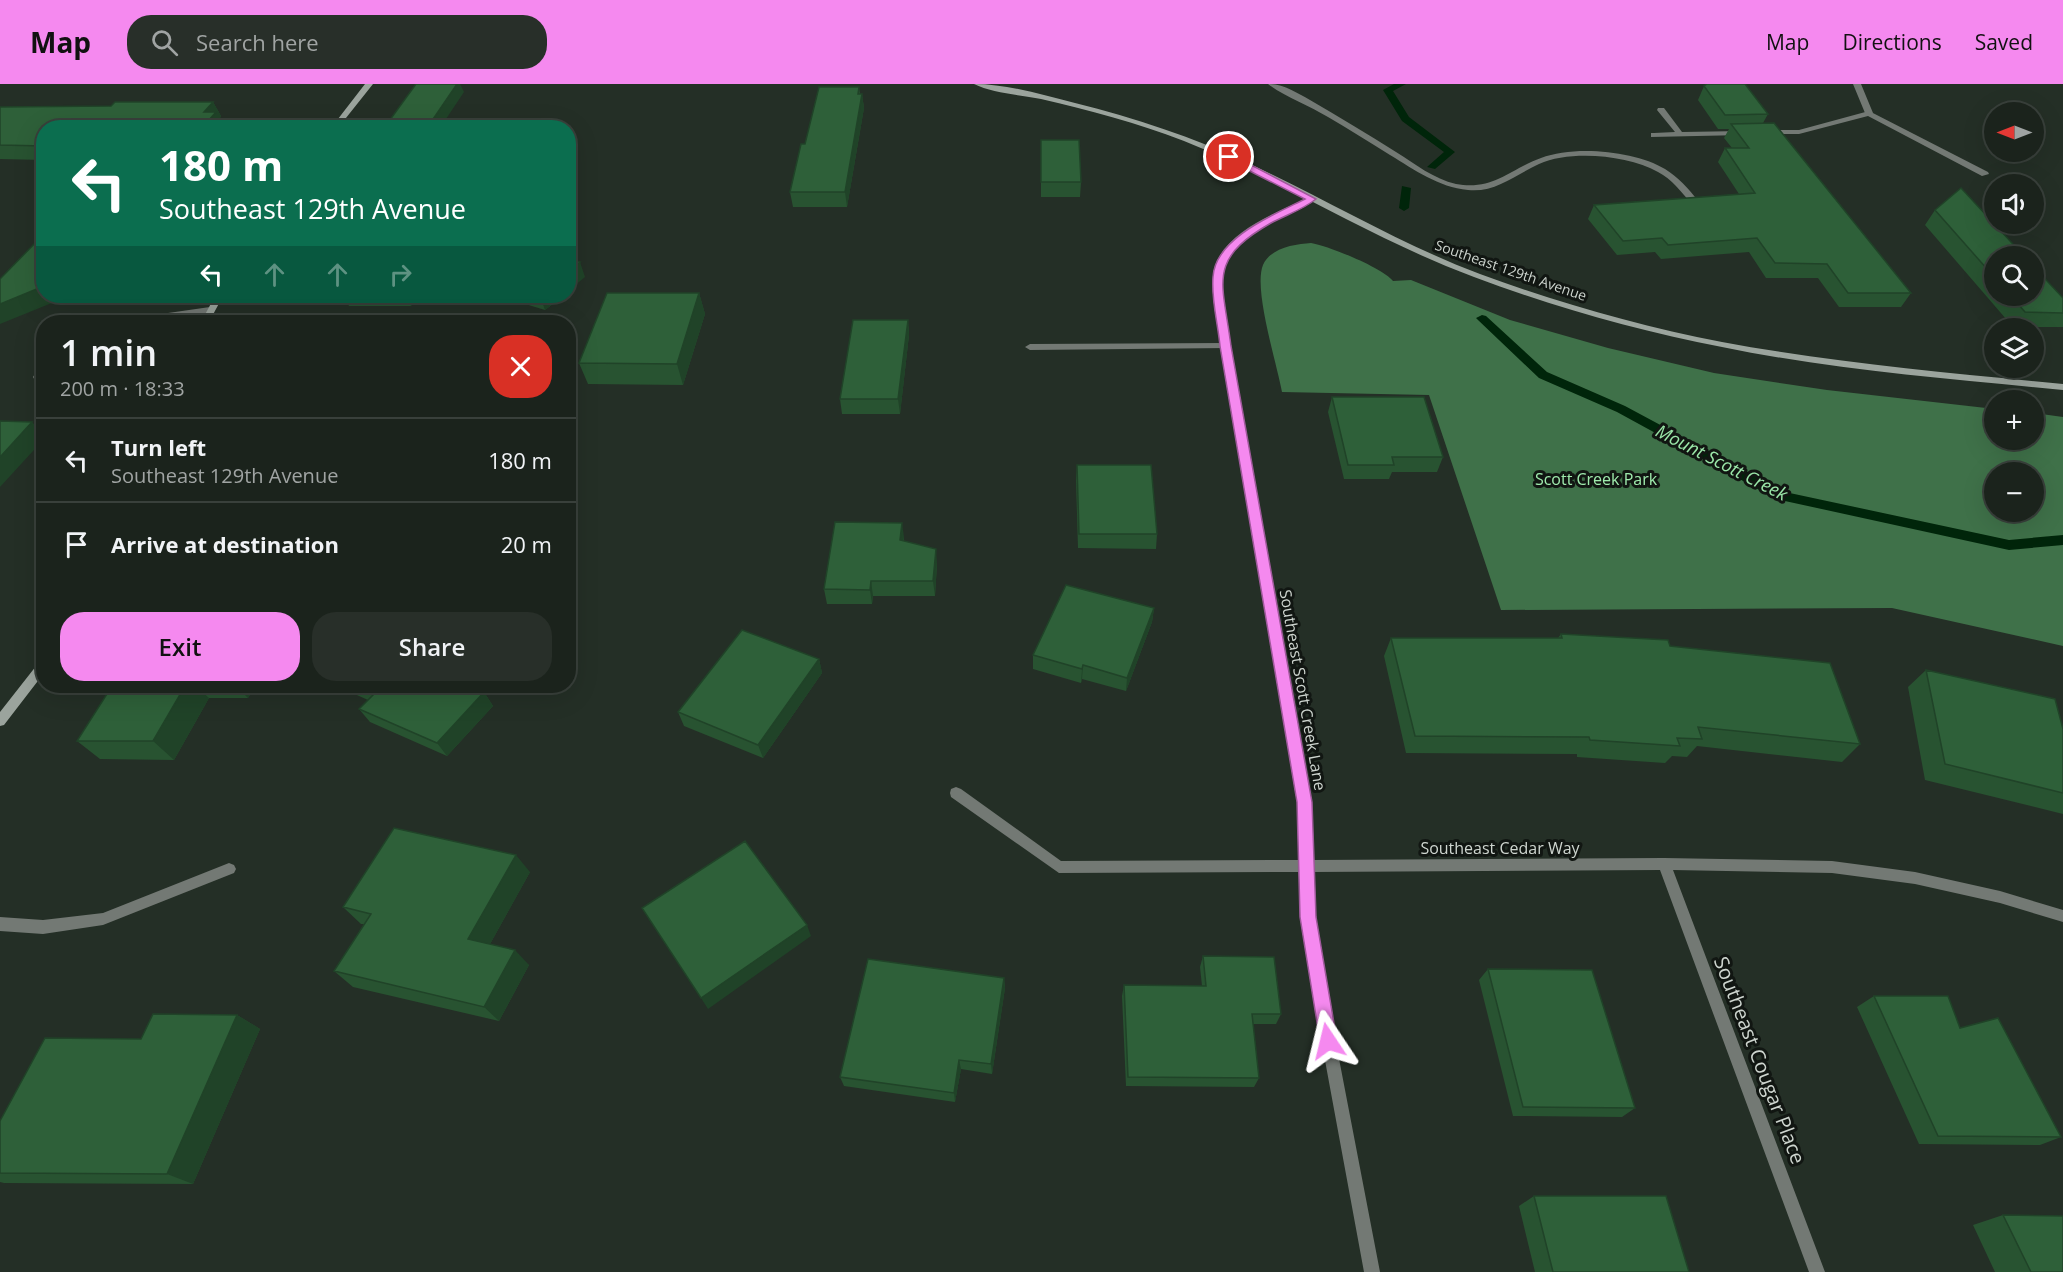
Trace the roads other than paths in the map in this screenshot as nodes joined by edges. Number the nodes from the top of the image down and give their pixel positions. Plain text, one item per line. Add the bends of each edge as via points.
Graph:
1 (369, 84) edge
2 (978, 84) edge
3 (1272, 84) edge
4 (1857, 84) edge
5 (1012, 87) edge
6 (1660, 110) dead end
7 (1869, 113) junction
8 (340, 120) edge
9 (1680, 134) junction
10 (1654, 135) dead end
11 (1985, 174) dead end
12 (1312, 199) junction
13 (1695, 201) edge
14 (214, 303) edge
15 (210, 310) junction
16 (175, 315) edge
17 (208, 315) edge
18 (1225, 346) junction
19 (1030, 347) dead end
20 (2063, 387) edge
21 (36, 674) edge
22 (0, 721) edge
23 (956, 793) dead end
24 (1664, 864) junction
25 (1306, 865) junction
26 (229, 869) dead end
27 (2063, 916) edge
28 (0, 924) edge
29 (1372, 1272) edge
30 (1817, 1272) edge

1 - 8 main road
2 - 5 main road, Southeast 129th Avenue
3 - 13 street via 1455,186 1489,187 1506,182 1546,158 1589,155 1645,162 1674,178
4 - 7 street
5 - 12 main road, Southeast 129th Avenue via 1183,139
6 - 9 street
7 - 9 street via 1799,132
7 - 11 street
9 - 10 street
12 - 18 street, Southeast Scott Creek Lane via 1252,230 1227,252 1217,277
12 - 20 main road, Southeast 129th Avenue via 1477,275 1665,332 1813,359
14 - 15 main road
15 - 16 street
15 - 17 main road
18 - 19 street
18 - 25 street, Southeast Scott Creek Lane via 1304,802
21 - 22 main road
23 - 25 street, Southeast Cedar Way via 1059,867
24 - 25 street, Southeast Cedar Way
24 - 27 street, Southeast Cedar Way via 1832,867 1915,878
24 - 30 street, Southeast Cougar Place
25 - 29 street, Southeast Scott Creek Lane via 1308,917 1324,1017
26 - 28 street via 103,919 43,927

